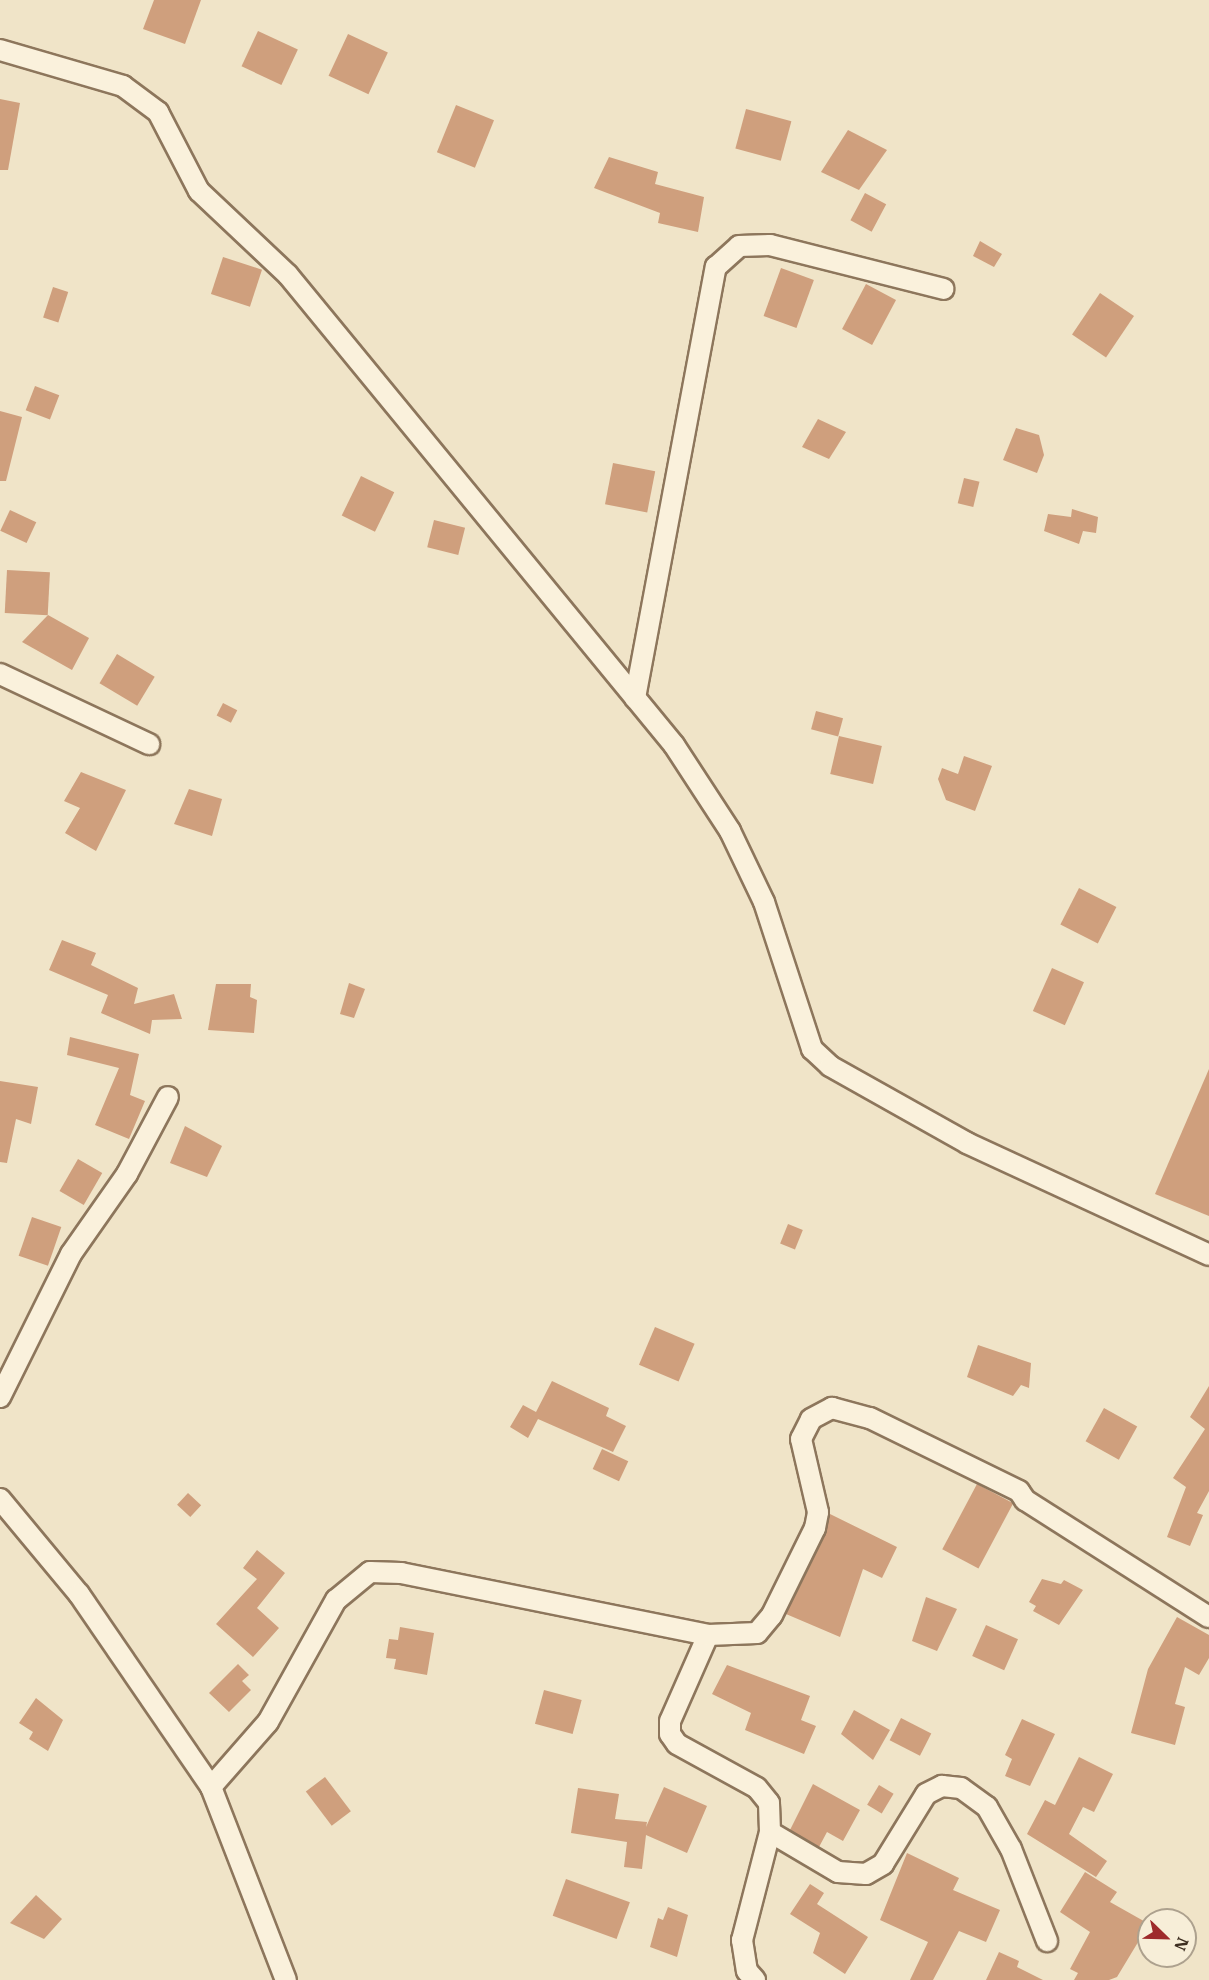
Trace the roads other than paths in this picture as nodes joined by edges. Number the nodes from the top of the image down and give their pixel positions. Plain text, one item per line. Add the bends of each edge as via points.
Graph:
1 (0, 50) edge
2 (944, 289) dead end
3 (0, 674) edge
4 (635, 698) junction
5 (149, 744) dead end
6 (168, 1097) dead end
7 (1209, 1255) edge
8 (0, 1396) edge
9 (0, 1499) edge
10 (1209, 1617) edge
11 (708, 1635) junction
12 (211, 1787) junction
13 (770, 1832) junction
14 (1047, 1941) dead end
15 (286, 1980) edge
16 (755, 1980) edge

1 - 4 street via 123,86 158,112 199,191 288,275
2 - 4 street via 770,244 739,246 716,267
3 - 5 street
4 - 7 street via 674,745 730,831 779,939 803,1030 830,1066 967,1143 1185,1249
6 - 8 street via 128,1174 71,1254
9 - 12 street via 79,1594
10 - 11 street via 1024,1500 1019,1491 870,1418 832,1408 811,1419 801,1439 818,1512 772,1615 749,1637
11 - 12 street via 401,1573 370,1572 336,1600 268,1722
11 - 13 street via 670,1720 670,1734 677,1744 764,1794
12 - 15 street
13 - 14 street via 838,1872 866,1874 883,1864 926,1794 942,1786 961,1788 987,1807 1006,1840
13 - 16 street via 743,1924 743,1957

